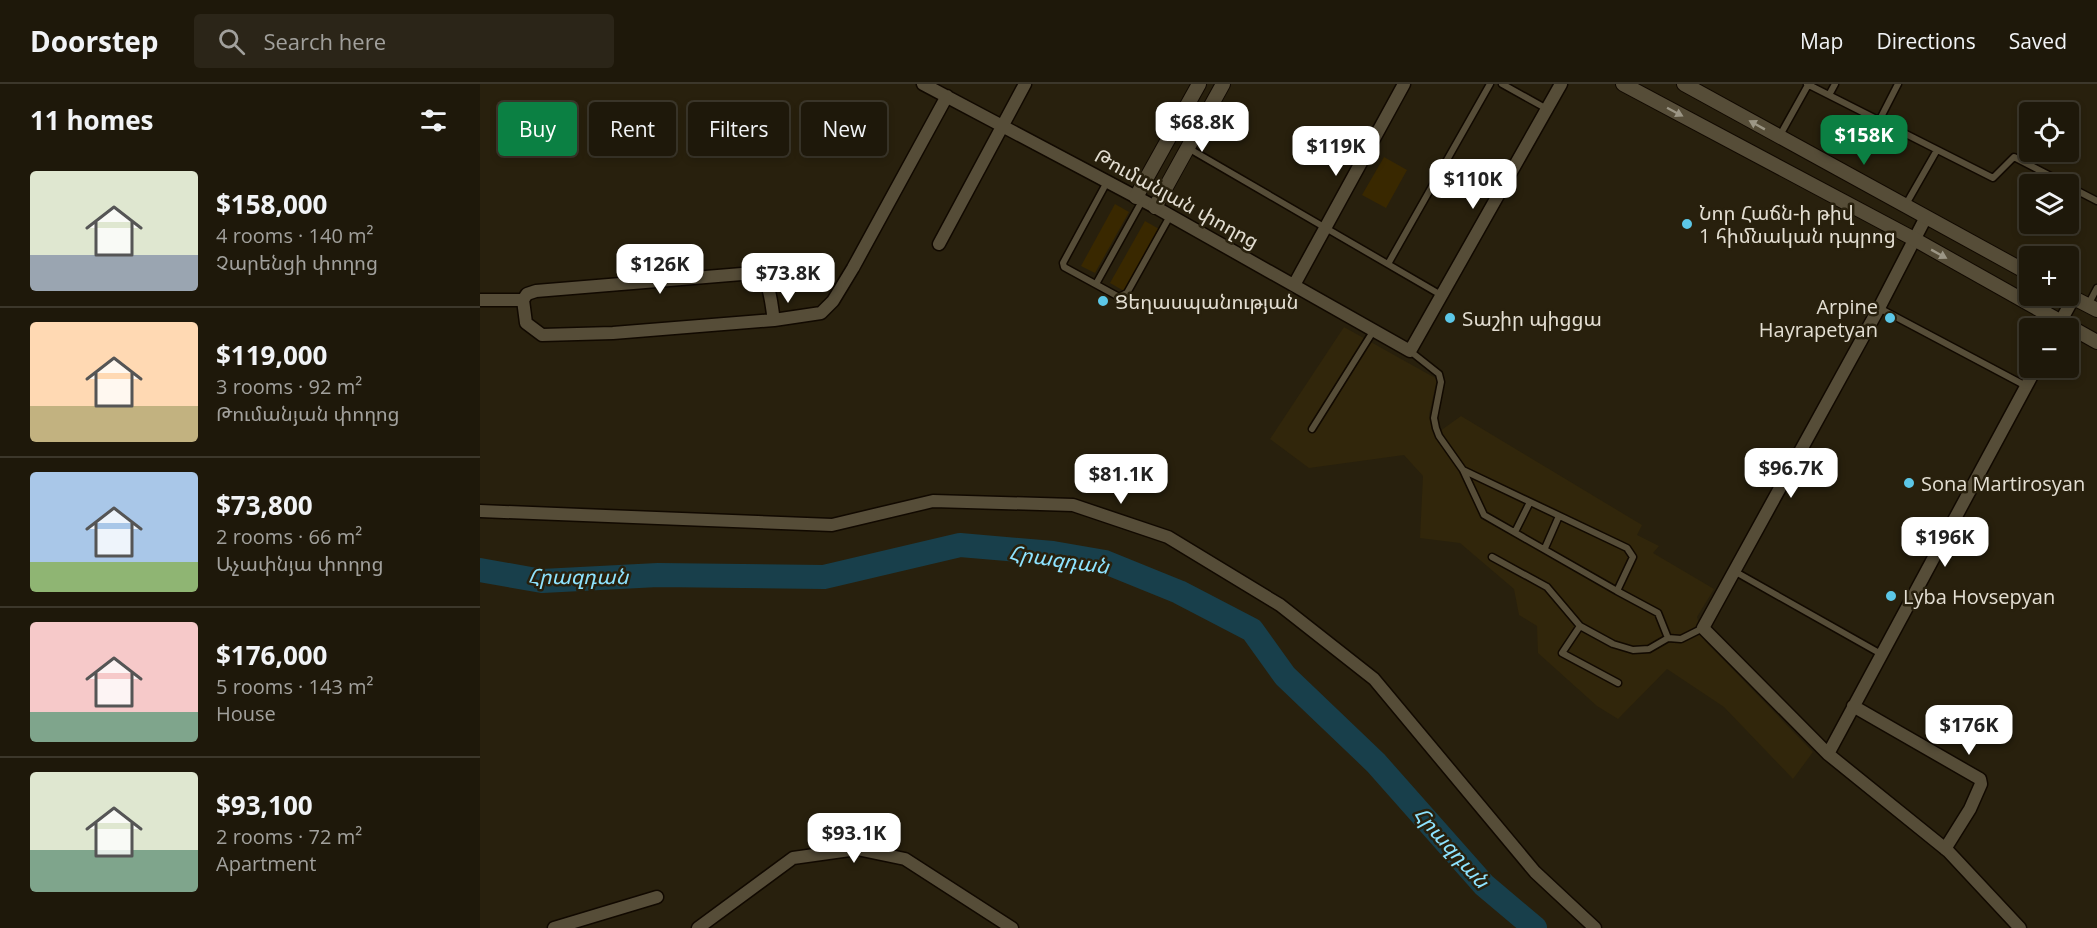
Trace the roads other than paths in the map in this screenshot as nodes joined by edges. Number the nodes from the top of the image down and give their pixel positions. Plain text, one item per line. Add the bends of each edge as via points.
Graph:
1 (923, 84) edge
2 (1024, 84) edge
3 (1199, 84) edge
4 (1223, 84) edge
5 (1404, 84) edge
6 (1490, 84) edge
7 (1502, 84) edge
8 (1561, 84) edge
9 (1623, 84) edge
10 (1684, 84) edge
11 (1807, 84) edge
12 (1835, 84) edge
13 (1898, 84) edge
14 (1829, 95) junction
15 (947, 96) junction
16 (1548, 109) junction
17 (1879, 121) junction
18 (1002, 127) junction
19 (1779, 137) junction
20 (1188, 148) junction
21 (1937, 150) junction
22 (2046, 174) edge
23 (1107, 182) junction
24 (2079, 191) edge
25 (2097, 201) edge
26 (1144, 202) junction
27 (1905, 206) junction
28 (1170, 216) junction
29 (1926, 217) junction
30 (1325, 227) junction
31 (1914, 239) junction
32 (939, 244) dead end
33 (1388, 264) junction
34 (2019, 267) edge
35 (1096, 284) junction
36 (1294, 285) junction
37 (2097, 288) edge
38 (1442, 295) junction
39 (480, 300) edge
40 (523, 300) junction
41 (1879, 308) junction
42 (2092, 308) edge
43 (2047, 318) edge
44 (774, 320) junction
45 (1374, 329) junction
46 (2079, 334) edge
47 (2097, 342) edge
48 (1410, 351) junction
49 (2030, 378) edge
50 (2026, 386) junction
51 (1312, 429) dead end
52 (1463, 470) junction
53 (1530, 502) junction
54 (480, 511) edge
55 (1559, 516) junction
56 (1515, 532) junction
57 (1545, 548) junction
58 (1492, 557) dead end
59 (1734, 571) junction
60 (1617, 591) junction
61 (1580, 626) junction
62 (1703, 628) junction
63 (1668, 638) junction
64 (1881, 654) junction
65 (1618, 683) dead end
66 (1853, 706) junction
67 (1828, 754) junction
68 (1945, 849) junction
69 (657, 897) dead end
70 (554, 928) edge
71 (698, 928) edge
72 (1012, 928) edge
73 (1595, 928) edge
74 (2020, 928) edge

1 - 15 street, Թումանյան փողոց
2 - 18 street
3 - 26 street
4 - 20 street
5 - 30 street
6 - 33 lane
7 - 16 lane
8 - 16 street
9 -> 31 street
19 -> 10 street
11 - 14 lane
11 - 19 lane
12 - 14 lane
13 - 17 lane
14 - 17 lane
15 - 18 street, Թումանյան փողոց
15 - 44 street via 833,301 822,313
16 - 38 street
17 - 21 lane
18 - 23 street, Թումանյան փողոց
18 - 32 street
19 - 27 street
20 - 26 street
20 - 30 lane
21 - 22 lane via 1993,178 2014,157
21 - 27 lane
23 - 26 street, Թումանյան փողոց
23 - 35 lane via 1063,263
24 - 25 lane
26 - 28 street, Թումանյան փողոց
26 - 35 lane
27 - 29 street
28 - 35 lane via 1123,297
28 - 36 street, Թումանյան փողոց
29 - 31 street
29 - 34 street
30 - 33 lane
30 - 36 street
31 - 41 street
31 -> 43 street
33 - 38 lane
36 - 45 street, Թումանյան փողոց
37 - 42 lane
38 - 48 street
39 - 40 street
40 - 44 street via 525,322 542,336
40 - 44 street via 531,291 759,273 765,280
41 - 50 lane
41 - 59 street
45 - 48 street, Թումանյան փողոց
45 - 51 lane
46 - 47 street
48 - 52 lane via 1439,374 1436,428
49 - 50 street
50 - 64 street
52 - 53 lane
52 - 56 lane via 1484,515
53 - 55 lane
53 - 56 lane
54 - 73 street via 832,525 933,501 1073,505 1168,537 1280,605 1374,679 1535,872
55 - 57 lane
55 - 60 lane via 1631,552 1633,557
56 - 57 lane
57 - 60 lane
58 - 61 lane via 1547,587
59 - 62 street
59 - 64 lane
60 - 63 lane via 1658,613
61 - 63 lane via 1633,650 1649,649
61 - 65 lane via 1562,652
62 - 63 lane via 1681,639
62 - 67 street
64 - 66 street
66 - 67 street
66 - 68 street via 1980,779 1982,784 1970,809
67 - 68 street
68 - 74 street
69 - 70 street
71 - 72 street via 793,858 857,849 904,859

